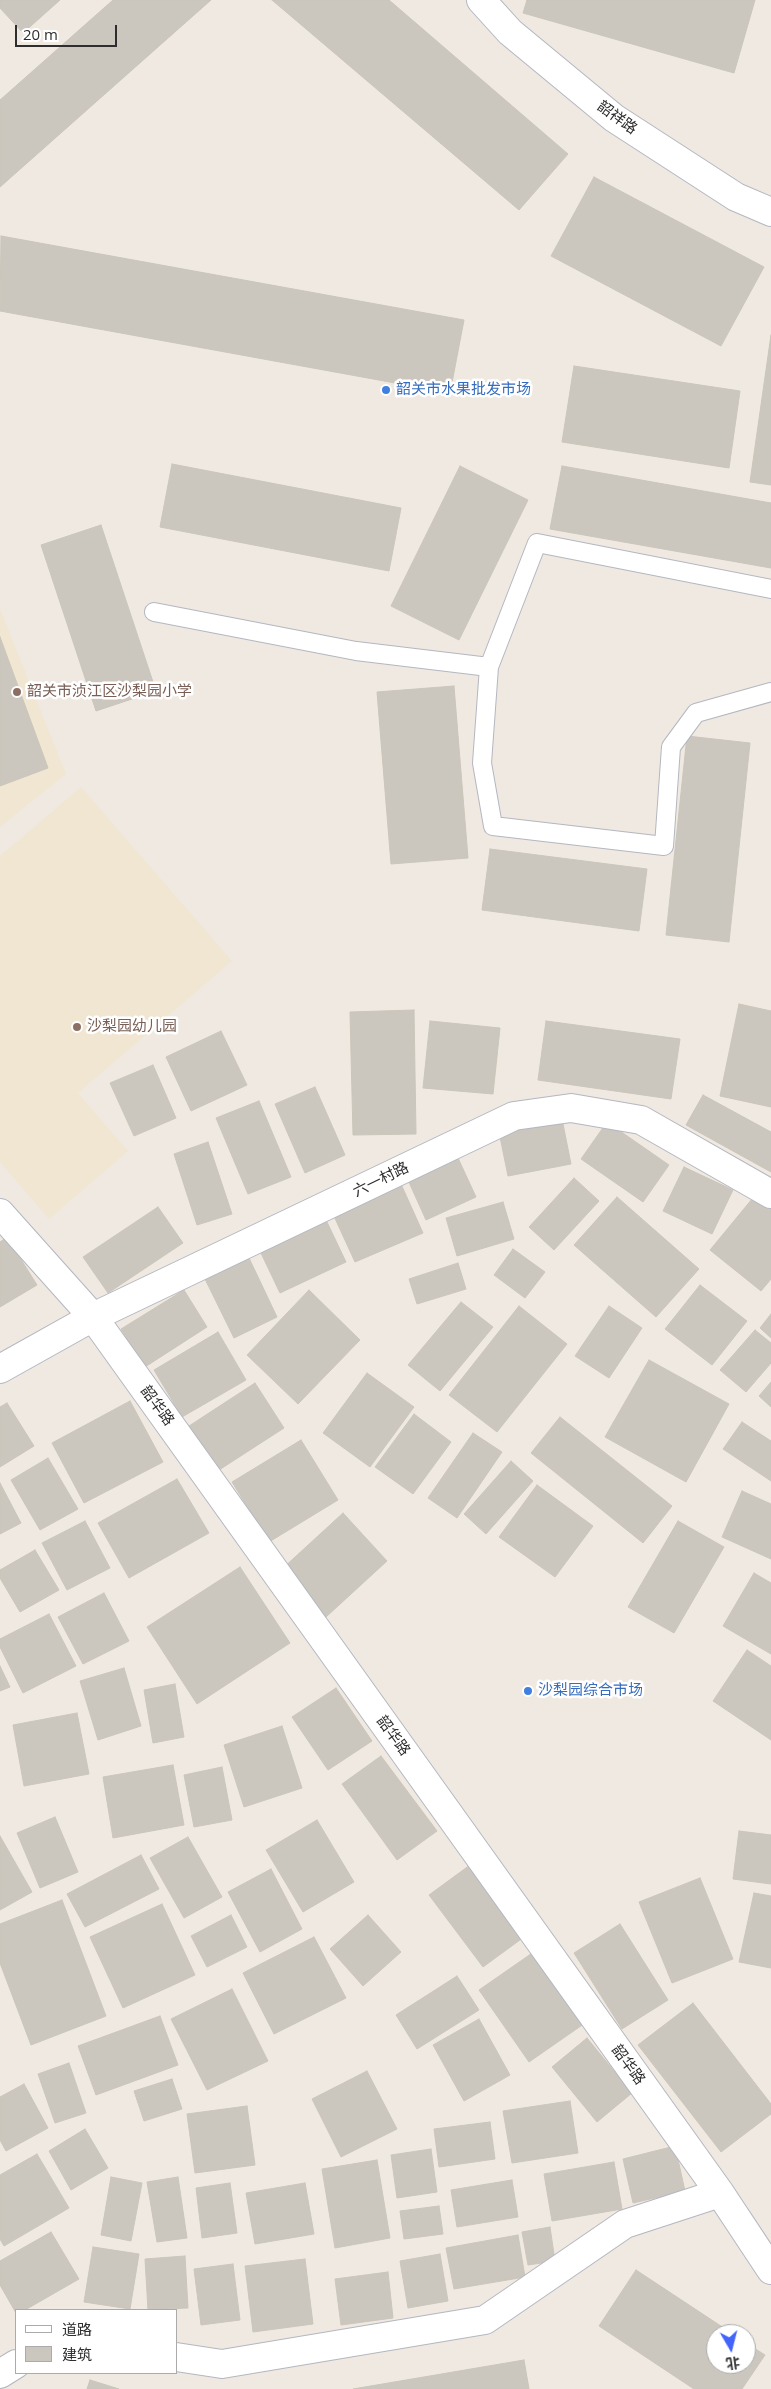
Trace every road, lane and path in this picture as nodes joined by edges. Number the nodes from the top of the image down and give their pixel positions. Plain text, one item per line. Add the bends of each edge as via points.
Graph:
1 (482, 0) edge
2 (771, 212) edge
3 (771, 589) edge
4 (154, 612) dead end
5 (489, 667) junction
6 (771, 692) edge
7 (771, 1194) edge
8 (0, 1213) edge
9 (93, 1317) junction
10 (0, 1370) edge
11 (720, 2192) junction
12 (771, 2270) edge
13 (178, 2357) edge
14 (15, 2365) edge
15 (0, 2374) edge

1 - 2 street, 韶祥路 via 510,32 614,118 736,197
3 - 5 lane via 537,543
4 - 5 lane via 356,651
5 - 6 lane via 482,763 493,826 664,846 671,747 696,713
7 - 9 street, 六一村路 via 641,1120 571,1108 514,1116
8 - 9 street, 韶华路
9 - 10 street, 六一村路
9 - 11 street, 韶华路
11 - 12 street, 韶华路
11 - 13 street via 625,2224 485,2320 222,2364
14 - 15 street

